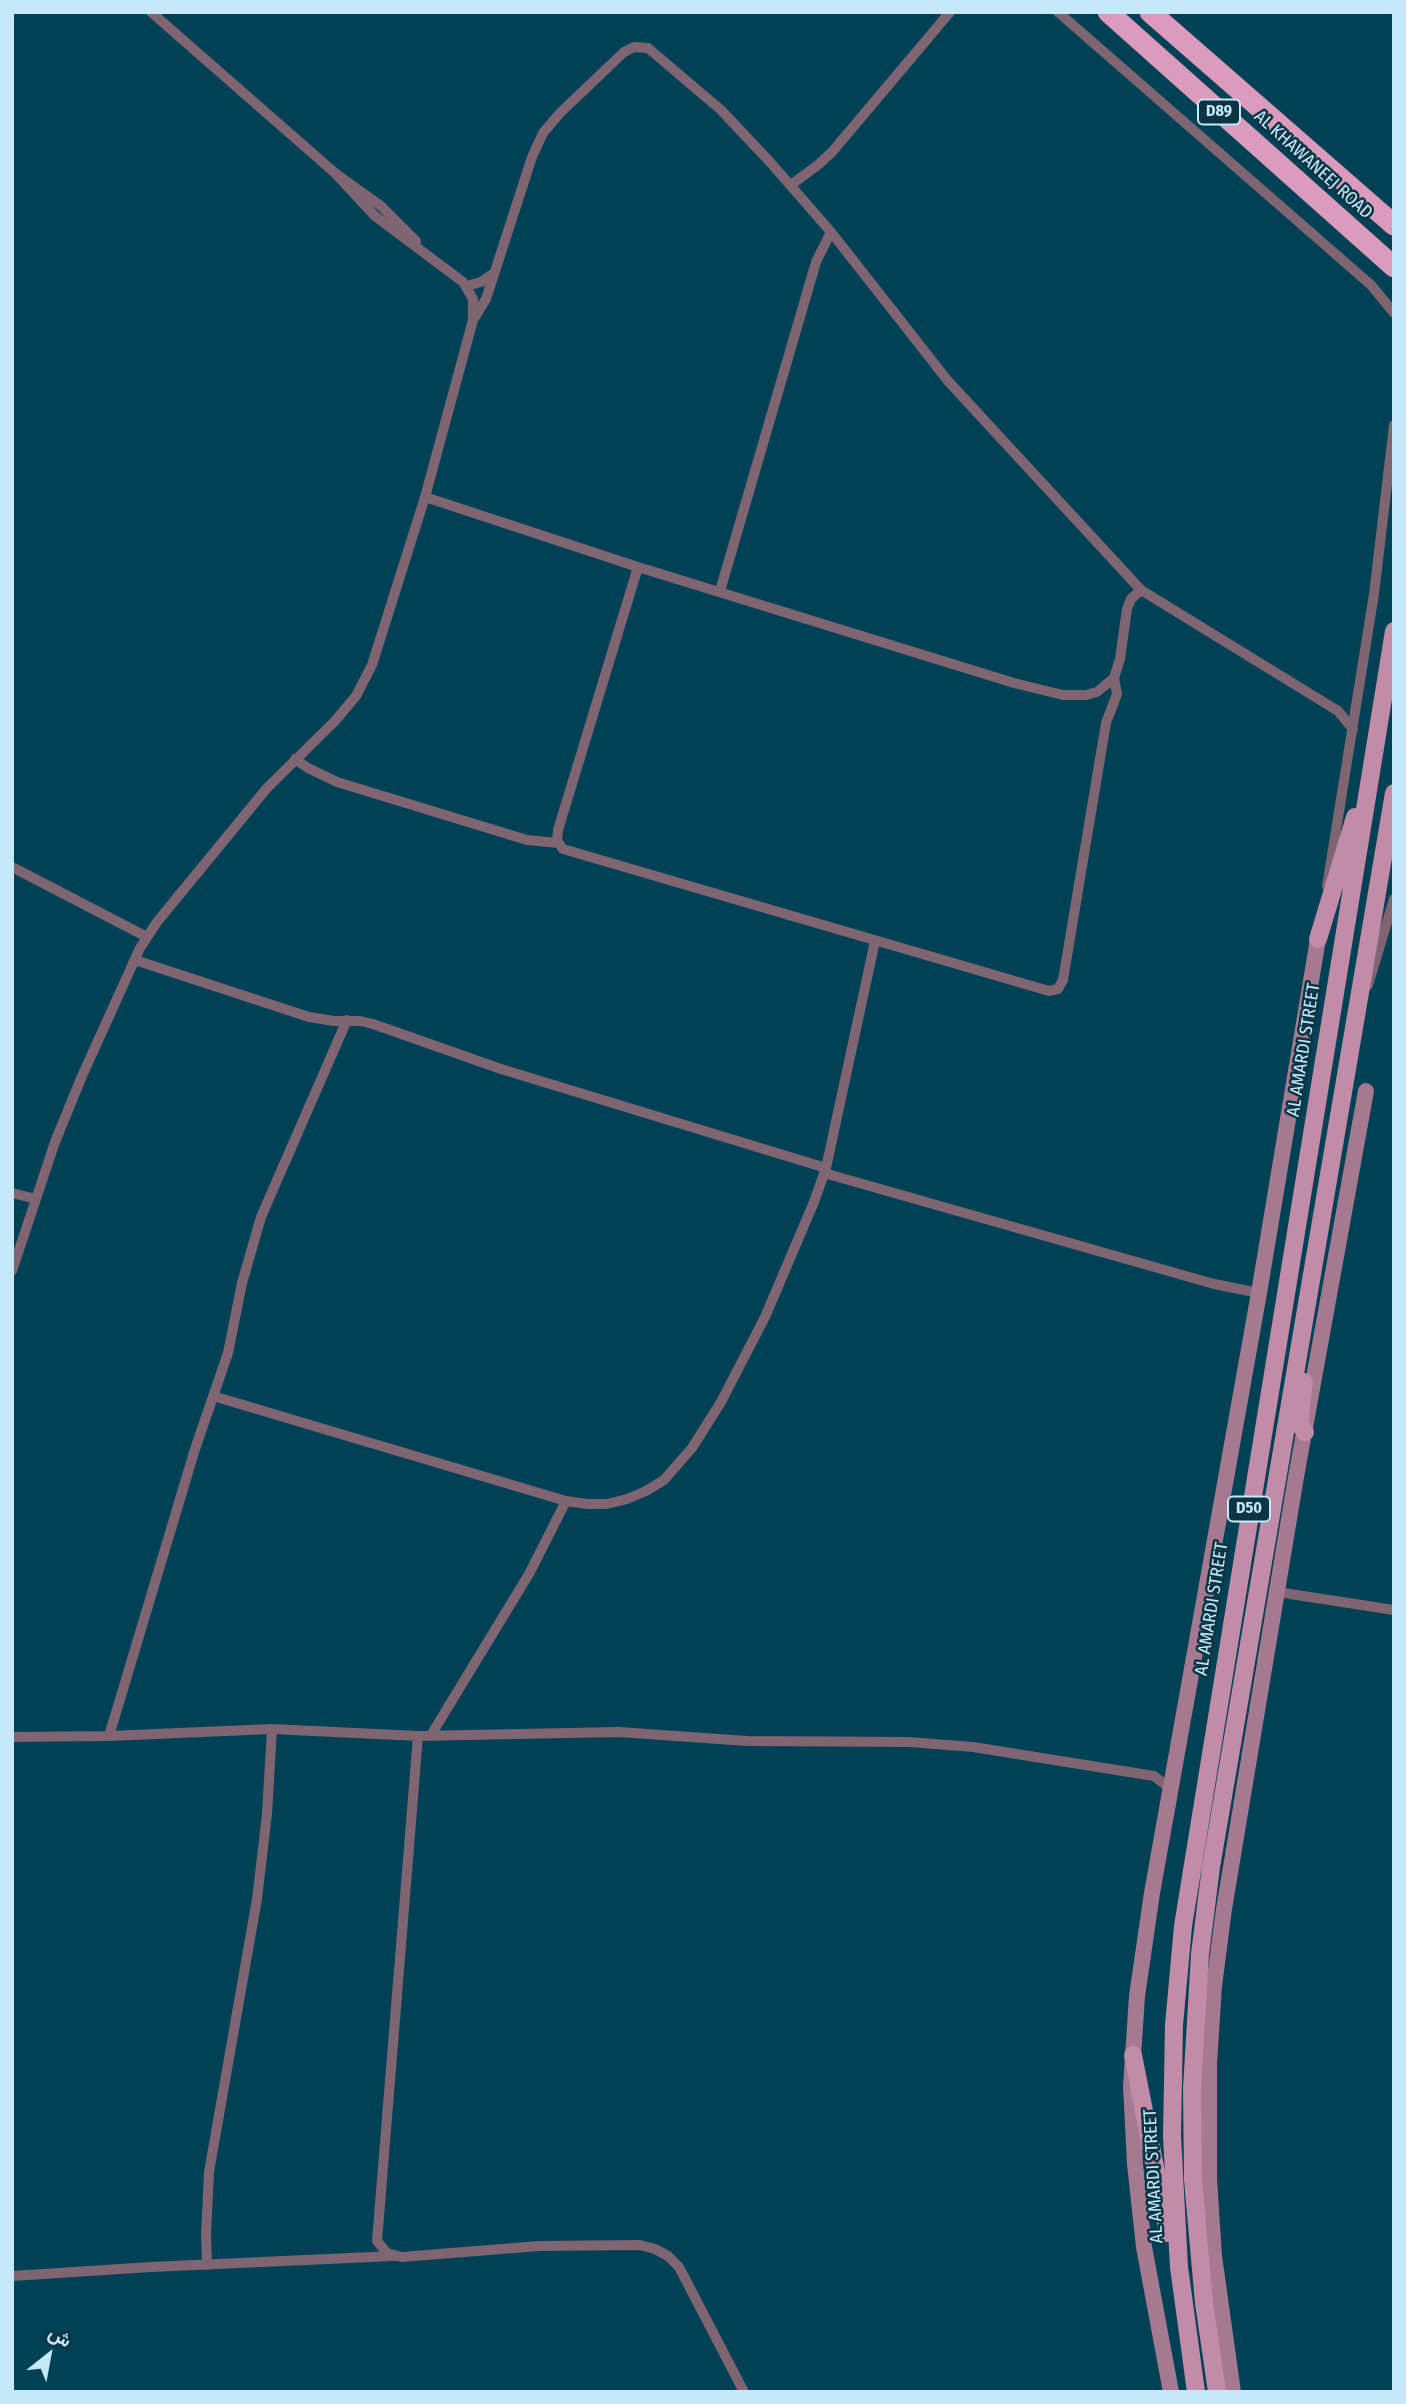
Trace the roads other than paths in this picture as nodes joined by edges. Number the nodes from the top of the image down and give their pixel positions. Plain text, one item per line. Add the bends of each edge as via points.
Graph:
1 (151, 12) edge
2 (950, 12) edge
3 (1058, 12) edge
4 (1108, 12) edge
5 (1157, 17) edge
6 (1226, 118) junction
7 (791, 185) junction
8 (1394, 225) edge
9 (831, 232) junction
10 (1367, 244) junction
11 (1394, 250) edge
12 (1394, 267) edge
13 (493, 274) junction
14 (1394, 281) edge
15 (467, 286) junction
16 (1394, 313) edge
17 (473, 320) junction
18 (1394, 425) edge
19 (425, 497) junction
20 (638, 567) junction
21 (1141, 590) junction
22 (720, 591) junction
23 (1394, 631) edge
24 (1114, 677) junction
25 (1357, 701) junction
26 (1338, 711) junction
27 (1353, 729) junction
28 (295, 759) junction
29 (1394, 793) edge
30 (1367, 796) junction
31 (558, 843) junction
32 (12, 867) edge
33 (1394, 899) edge
34 (147, 937) junction
35 (1318, 939) junction
36 (875, 941) junction
37 (135, 960) junction
38 (347, 1020) junction
39 (1354, 1024) junction
40 (1366, 1091) dead end
41 (825, 1171) junction
42 (12, 1193) edge
43 (36, 1199) junction
44 (12, 1271) edge
45 (1311, 1276) junction
46 (1259, 1293) junction
47 (213, 1396) junction
48 (1305, 1432) junction
49 (566, 1501) junction
50 (1277, 1592) junction
51 (1394, 1609) edge
52 (271, 1729) junction
53 (431, 1735) junction
54 (109, 1736) junction
55 (418, 1736) junction
56 (12, 1737) edge
57 (1177, 1764) junction
58 (1154, 1776) junction
59 (1172, 1790) junction
60 (1133, 2055) junction
61 (394, 2256) junction
62 (207, 2265) junction
63 (1179, 2267) junction
64 (12, 2276) edge
65 (744, 2392) edge
66 (1171, 2392) edge
67 (1196, 2392) edge
68 (1217, 2392) edge
69 (1233, 2392) edge

1 - 15 street via 335,173 375,216
2 - 7 street via 832,152
3 - 16 street via 1371,285
4 - 6 highway, AL KHAWANEEJ ROAD / D89
5 - 8 highway, AL KHAWANEEJ ROAD
6 - 10 highway, AL KHAWANEEJ ROAD / D89
6 - 11 highway via 1279,148
7 - 9 street
7 - 13 street via 721,110 652,50 634,47 543,133
9 - 21 street via 954,388
9 - 22 street via 816,262
10 - 12 highway, AL KHAWANEEJ ROAD / D89
10 - 14 highway via 1377,264
13 - 15 street
13 - 17 street via 486,299
15 - 17 street
17 - 19 street
18 - 25 street
19 - 20 street
19 - 28 street via 364,681 335,721
20 - 22 street
20 - 31 street via 558,830
21 - 24 street via 1127,608
21 - 26 street
22 - 24 street via 1063,695 1086,695
23 - 30 main road, AL AMARDI STREET / D50
24 - 36 street via 1116,694 1106,723 1058,989 1049,991
25 - 26 street
25 - 27 street
26 - 27 street
27 - 35 street
28 - 31 street via 337,782 527,840
28 - 34 street
29 - 39 main road, D50
30 - 35 main road via 1346,841
30 - 63 main road, AL AMARDI STREET / D50 via 1185,1904 1171,2092
31 - 36 street via 567,852
32 - 34 street
33 - 39 street
34 - 37 street
35 - 46 street
36 - 41 street
37 - 38 street via 298,1013
37 - 43 street via 68,1109
38 - 41 street via 373,1024
38 - 47 street via 261,1217
39 - 45 main road, D50
40 - 48 street
41 - 46 street via 1214,1284
41 - 49 street via 749,1349 709,1422 678,1466 664,1480 627,1499 597,1504
42 - 43 street
43 - 44 street
45 - 48 main road via 1312,1317 1299,1423
45 - 68 main road, D50 via 1211,1867 1196,1998 1193,2180 1203,2303
46 - 57 street
47 - 49 street
47 - 54 street
48 - 50 street
49 - 53 street via 529,1574
50 - 51 street
50 - 69 street via 1224,1909 1209,2063 1211,2218
52 - 54 street
52 - 55 street
52 - 62 street via 257,1899 209,2172
53 - 55 street
53 - 58 street via 620,1732 747,1741 929,1743
54 - 56 street
55 - 61 street via 376,2233 381,2248
57 - 58 street
57 - 59 street
58 - 59 street
59 - 60 street via 1144,1938
60 - 63 main road via 1164,2220
60 - 66 street via 1135,2164 1146,2257
61 - 62 street
61 - 65 street via 539,2246 640,2245 655,2249 679,2267
62 - 64 street
63 - 67 main road, AL AMARDI STREET / D50

